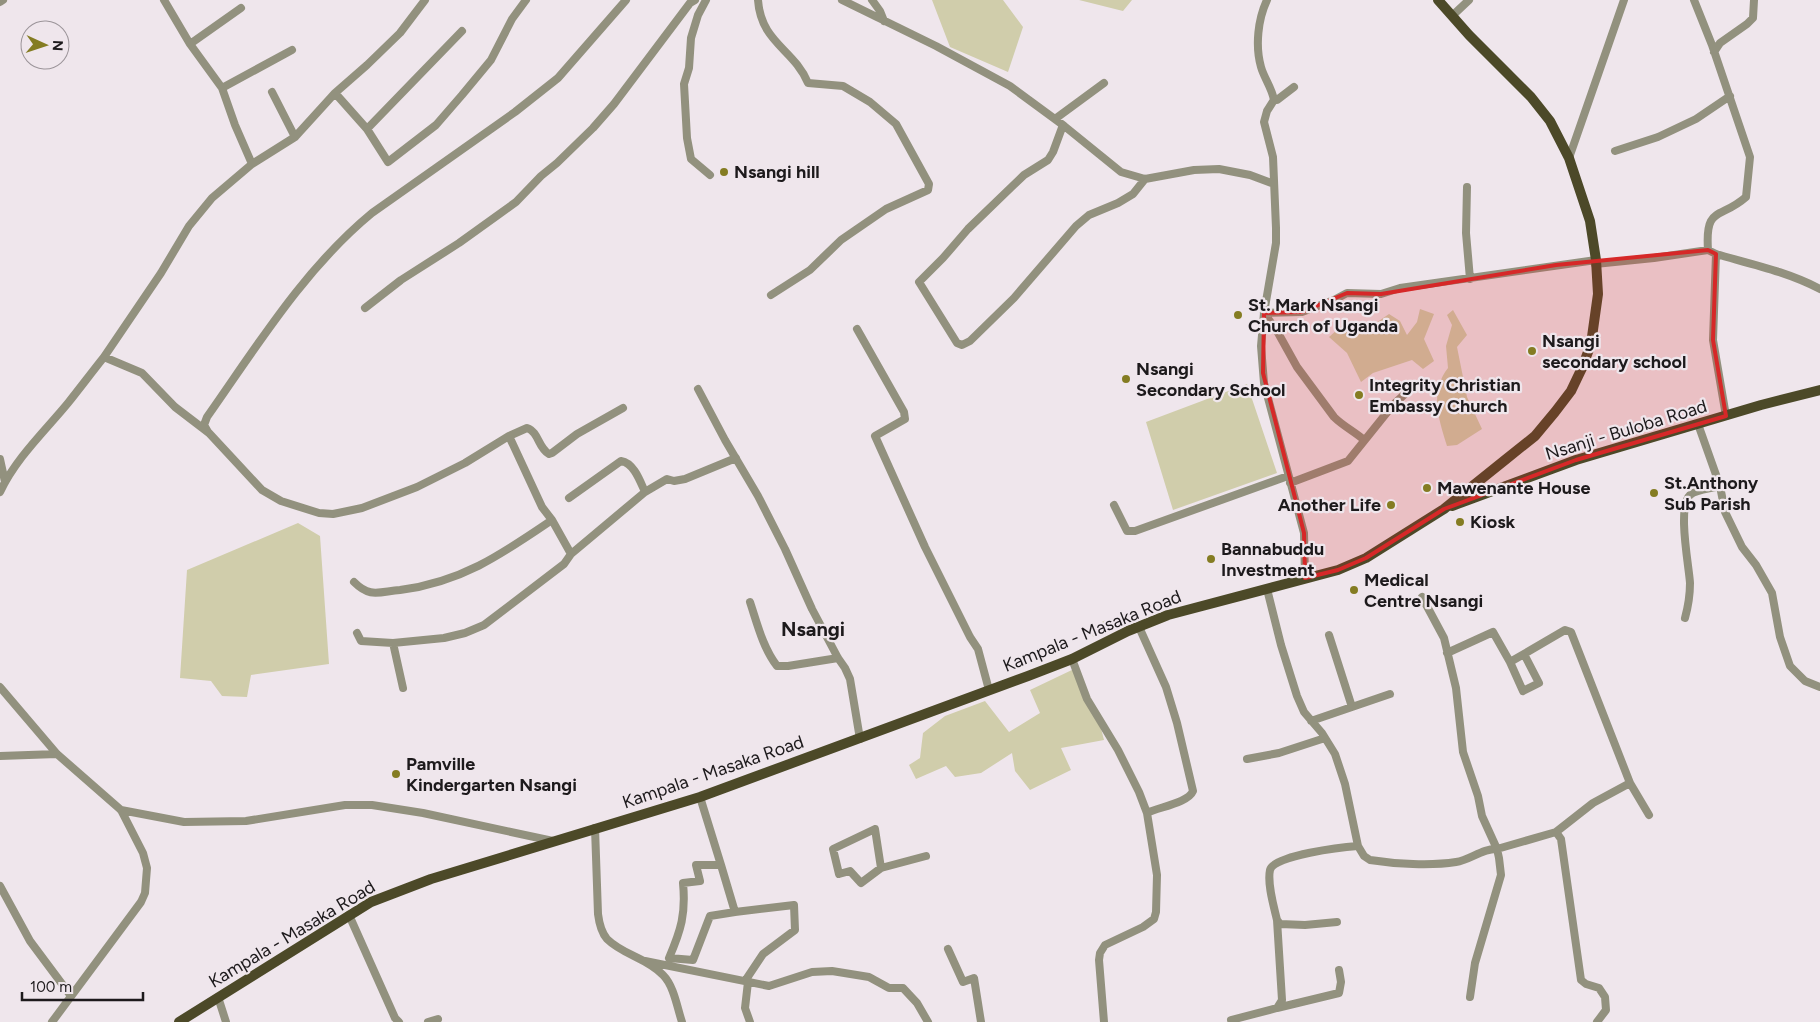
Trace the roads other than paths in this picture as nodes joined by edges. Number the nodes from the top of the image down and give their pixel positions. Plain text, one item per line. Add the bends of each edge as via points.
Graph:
1 (164, 0) edge
2 (425, 0) edge
3 (526, 0) edge
4 (626, 0) edge
5 (695, 0) edge
6 (706, 0) edge
7 (758, 0) edge
8 (842, 0) edge
9 (872, 0) edge
10 (1267, 0) edge
11 (1438, 0) edge
12 (1469, 0) edge
13 (1624, 0) edge
14 (1694, 0) edge
15 (1754, 0) edge
16 (241, 8) dead end
17 (1452, 16) junction
18 (884, 21) junction
19 (462, 31) dead end
20 (190, 44) junction
21 (292, 50) dead end
22 (1714, 52) junction
23 (1104, 83) dead end
24 (1294, 87) dead end
25 (222, 88) junction
26 (272, 92) dead end
27 (335, 93) junction
28 (1730, 96) junction
29 (1274, 100) junction
30 (1055, 119) junction
31 (1063, 125) junction
32 (366, 129) junction
33 (295, 137) junction
34 (1615, 151) dead end
35 (1569, 158) junction
36 (252, 164) junction
37 (710, 175) dead end
38 (1145, 179) junction
39 (1274, 184) junction
40 (1467, 187) dead end
41 (1712, 252) junction
42 (1596, 262) junction
43 (1470, 279) junction
44 (1820, 289) edge
45 (771, 295) dead end
46 (365, 308) dead end
47 (1264, 313) junction
48 (857, 330) dead end
49 (104, 357) junction
50 (698, 389) dead end
51 (1820, 390) edge
52 (1408, 392) dead end
53 (623, 408) dead end
54 (1726, 416) junction
55 (1698, 424) junction
56 (209, 433) junction
57 (509, 436) junction
58 (1364, 440) junction
59 (736, 458) junction
60 (0, 459) edge
61 (1289, 480) junction
62 (4, 482) junction
63 (1720, 486) junction
64 (0, 492) edge
65 (645, 492) junction
66 (569, 498) dead end
67 (1114, 505) dead end
68 (1444, 509) junction
69 (552, 520) junction
70 (571, 554) junction
71 (1305, 578) junction
72 (354, 582) dead end
73 (1267, 589) junction
74 (1422, 597) dead end
75 (750, 602) dead end
76 (1686, 618) dead end
77 (1139, 626) junction
78 (357, 633) dead end
79 (1328, 634) dead end
80 (393, 643) junction
81 (1447, 653) junction
82 (1524, 654) junction
83 (838, 658) junction
84 (1072, 659) junction
85 (1510, 662) junction
86 (0, 687) edge
87 (1820, 687) edge
88 (404, 688) dead end
89 (989, 690) junction
90 (1390, 694) dead end
91 (1352, 706) junction
92 (1311, 721) junction
93 (1325, 738) junction
94 (860, 739) junction
95 (57, 754) junction
96 (0, 756) edge
97 (1247, 759) dead end
98 (1630, 783) junction
99 (700, 797) junction
100 (121, 810) junction
101 (1147, 813) junction
102 (1649, 815) dead end
103 (595, 828) junction
104 (1556, 832) junction
105 (553, 841) junction
106 (1358, 846) junction
107 (1497, 849) junction
108 (926, 856) dead end
109 (721, 865) junction
110 (881, 868) junction
111 (0, 886) edge
112 (735, 912) junction
113 (350, 915) junction
114 (1277, 920) junction
115 (1337, 922) dead end
116 (948, 949) dead end
117 (645, 961) junction
118 (1340, 970) dead end
119 (747, 982) junction
120 (72, 996) junction
121 (218, 997) junction
122 (1470, 997) dead end
123 (1278, 1008) junction
124 (438, 1019) dead end
125 (1230, 1020) dead end
126 (52, 1022) edge
127 (178, 1022) edge
128 (226, 1022) edge
129 (399, 1022) edge
130 (428, 1022) edge
131 (682, 1022) edge
132 (750, 1022) edge
133 (928, 1022) edge
134 (981, 1022) edge
135 (1104, 1022) edge
136 (1597, 1022) edge

1 - 20 street
2 - 27 street via 400,33
3 - 32 street via 512,19 491,60 436,125 388,162
4 - 56 street via 558,78 354,228 270,326 207,417 204,425
5 - 46 street via 593,128 516,202
6 - 37 street via 698,14 684,84 691,160
7 - 45 street via 764,27 802,70 808,83 843,86 896,124 929,184 928,190 886,209 841,240 810,270
8 - 18 street
9 - 18 street
10 - 29 street via 1261,13 1259,54
11 - 17 main road, Kampala - Masaka Road
12 - 17 street
13 - 35 street
14 - 22 street
15 - 22 street via 1753,18 1720,43
16 - 20 street
17 - 35 main road, Kampala - Masaka Road via 1531,97 1550,121
18 - 30 street via 1010,86
19 - 32 street
20 - 25 street
21 - 25 street
22 - 28 street
23 - 30 street
24 - 29 street
25 - 36 street
26 - 33 street
27 - 32 street
27 - 33 street
28 - 34 street via 1696,119 1658,137
28 - 41 street via 1750,157 1748,185 1746,197 1718,213 1710,222
29 - 39 street via 1264,122 1273,157
30 - 31 street
31 - 38 street via 1121,172
31 - 38 street via 1048,160 1024,175 919,282 957,343 962,345 970,341 1014,298 1089,214 1133,194
33 - 36 street
35 - 42 main road, Kampala - Masaka Road via 1590,221
36 - 49 street via 212,198 189,226
38 - 39 street via 1219,169
39 - 47 street via 1276,243
40 - 43 street
41 - 42 street
41 - 44 street via 1776,271
41 - 54 street via 1713,340
42 - 43 street
42 - 68 main road, Kampala - Masaka Road via 1598,294 1591,344 1571,391 1535,436
43 - 47 street via 1400,288 1381,294 1348,293 1302,312
47 - 58 street via 1297,367 1334,417
47 - 61 street via 1261,346 1264,384
48 - 89 street via 904,412 905,419 875,436 925,547 978,649
49 - 56 street via 142,373 175,407
49 - 62 street
50 - 59 street
51 - 54 main road, Nsanji - Buloba Road
52 - 58 street
53 - 57 street via 549,454 532,430 527,428
54 - 55 main road, Nsanji - Buloba Road
55 - 63 street
55 - 68 main road, Nsanji - Buloba Road via 1576,460
56 - 57 street via 262,490 303,509 333,514 362,508 417,487
57 - 69 street via 542,507
58 - 61 street via 1348,461
59 - 65 street via 679,481 667,479
59 - 83 street via 786,549
60 - 62 street
61 - 67 street via 1135,531 1127,531
61 - 71 street via 1304,533
62 - 64 street
63 - 76 street via 1696,492 1687,500 1684,519 1690,583
63 - 87 street via 1725,512 1742,548 1772,593 1780,637 1790,666 1805,681
65 - 66 street via 632,468 621,461
65 - 70 street
68 - 71 main road, Kampala - Masaka Road via 1366,558 1338,570
69 - 70 street
69 - 72 street via 495,558 443,582 374,593 364,591
70 - 80 street via 564,564 484,625 444,638
71 - 73 main road, Kampala - Masaka Road
73 - 77 main road, Kampala - Masaka Road via 1168,615
73 - 92 street via 1297,696
74 - 81 street via 1444,638
75 - 83 street via 762,637 778,666
77 - 84 main road, Kampala - Masaka Road
77 - 101 street via 1166,687 1193,791 1191,796
78 - 80 street via 361,640
79 - 91 street
80 - 88 street
81 - 85 street via 1493,632
81 - 107 street via 1456,688 1463,752 1482,816
82 - 85 street
82 - 85 street via 1539,683 1523,691
82 - 98 street via 1565,630 1571,632
83 - 94 street via 850,680
84 - 89 main road, Kampala - Masaka Road
84 - 101 street via 1088,699 1118,750
86 - 95 street
89 - 94 main road, Kampala - Masaka Road
90 - 91 street
91 - 92 street
92 - 93 street
93 - 97 street via 1279,753
93 - 106 street via 1335,754 1345,784
94 - 99 main road, Kampala - Masaka Road
95 - 96 street
95 - 100 street
98 - 102 street
98 - 104 street via 1593,803
99 - 103 main road, Kampala - Masaka Road
99 - 109 street
100 - 105 street via 184,822 237,821 345,805 372,806 423,813
100 - 120 street via 143,853 147,868 145,892
101 - 135 street via 1157,875 1156,912 1154,920 1102,949 1099,960
103 - 105 main road, Kampala - Masaka Road
103 - 117 street via 600,926 607,939
104 - 107 street
104 - 136 street via 1561,839 1581,980 1599,988 1605,997 1606,1010
105 - 113 main road, Kampala - Masaka Road via 431,879 371,902
106 - 107 street via 1370,860 1427,863 1458,862 1491,848
106 - 114 street via 1300,855 1276,863 1270,871
107 - 122 street via 1501,876 1475,963
108 - 110 street
109 - 112 street
109 - 112 street via 696,865 700,881 683,884 685,906 680,932 669,958 693,960 710,916
110 - 110 street via 861,883 850,871 839,874 833,848 875,829
111 - 120 street via 30,942
112 - 119 street via 794,905 795,930 763,954
113 - 121 main road, Kampala - Masaka Road
113 - 129 street
114 - 115 street via 1280,924 1290,925
114 - 123 street via 1282,1000
116 - 134 street via 963,982 974,978
117 - 119 street
117 - 131 street via 669,982
118 - 123 street via 1339,993
119 - 132 street via 746,1008
119 - 133 street via 769,986 812,972 869,977 889,988 903,988
120 - 126 street
121 - 127 main road, Kampala - Masaka Road
121 - 128 street
123 - 125 street
124 - 130 street

